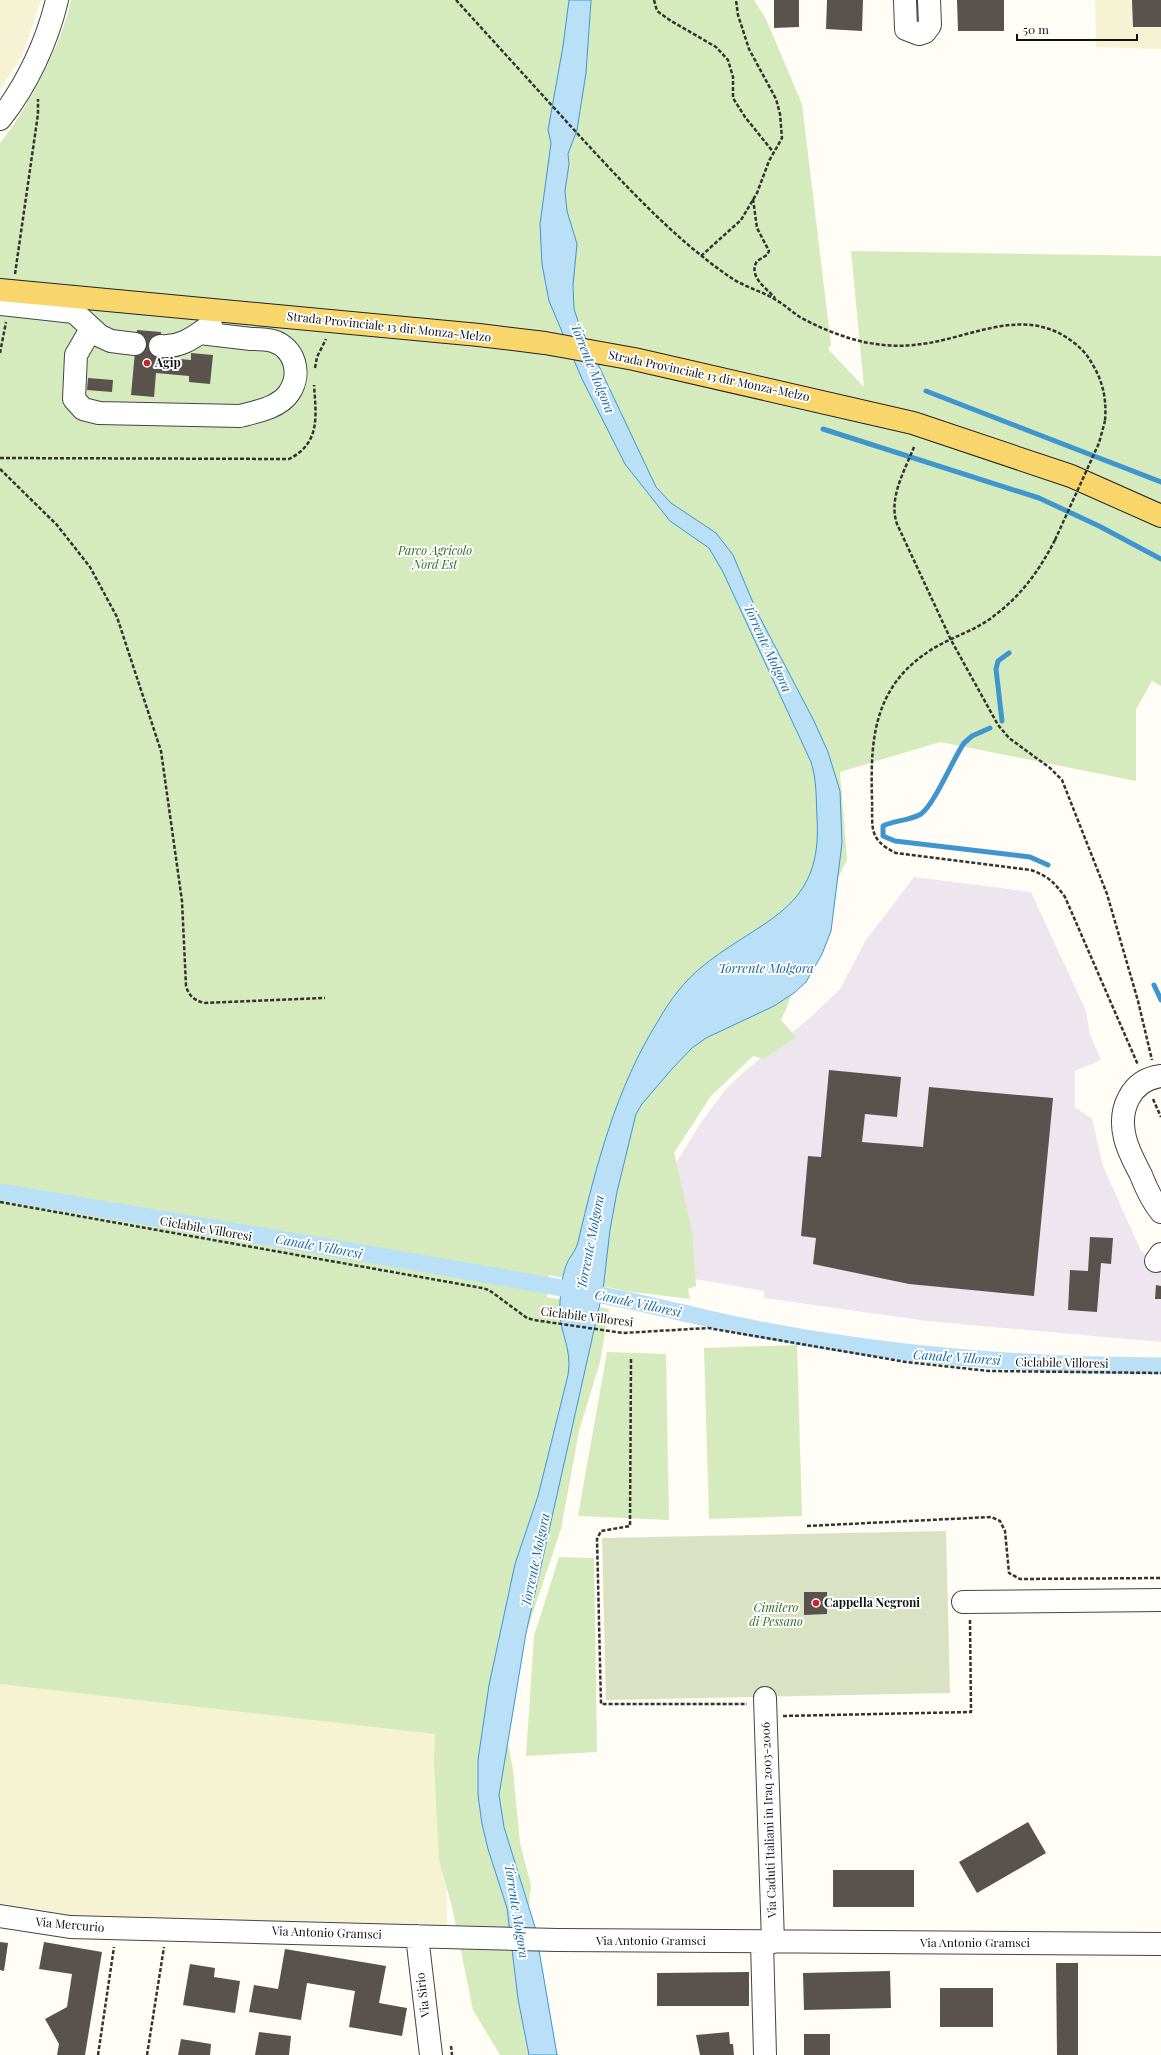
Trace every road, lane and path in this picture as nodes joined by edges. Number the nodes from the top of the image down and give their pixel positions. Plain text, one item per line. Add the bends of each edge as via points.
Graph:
1 (57, 0) edge
2 (456, 0) edge
3 (654, 0) edge
4 (736, 0) edge
5 (905, 0) edge
6 (929, 0) edge
7 (31, 68) junction
8 (0, 119) edge
9 (774, 152) junction
10 (753, 198) junction
11 (702, 256) junction
12 (4, 295) edge
13 (776, 300) junction
14 (230, 311) junction
15 (91, 329) junction
16 (200, 333) junction
17 (135, 344) dead end
18 (160, 346) dead end
19 (914, 447) dead end
20 (0, 469) edge
21 (1161, 516) edge
22 (951, 640) junction
23 (325, 998) dead end
24 (1154, 1078) edge
25 (0, 1202) edge
26 (1161, 1212) edge
27 (631, 1359) dead end
28 (1161, 1373) edge
29 (807, 1526) dead end
30 (1161, 1578) edge
31 (1161, 1600) edge
32 (967, 1602) joint
33 (765, 1706) junction
34 (0, 1916) edge
35 (141, 1928) joint
36 (417, 1936) junction
37 (115, 1939) dead end
38 (164, 1940) dead end
39 (768, 1942) junction
40 (1161, 1944) edge
41 (98, 2055) edge
42 (147, 2055) edge
43 (431, 2055) edge
44 (765, 2055) edge

1 - 7 street via 42,45
2 - 11 path via 627,187
3 - 9 path via 657,11 671,22 716,47 728,60 733,77 733,98
4 - 9 path via 749,49 776,99 780,114 782,138
5 - 6 street via 906,29 919,34 925,32 930,25
7 - 8 street
7 - 12 path via 36,84 38,114
9 - 10 path
10 - 11 path via 741,220
10 - 13 path via 758,228 769,251 757,261 755,277
11 - 13 path via 733,279
12 - 14 main road, Strada Provinciale 13 dir Monza-Melzo
12 - 15 street via 74,312
13 - 22 path, bridge via 820,328 844,337 895,346 923,344 1004,325 1027,324 1049,328 1068,338 1084,352 1096,369 1104,388 1105,421 1099,443 1055,540 1033,578 1013,601 972,631
14 - 16 street
14 - 21 main road, Strada Provinciale 13 dir Monza-Melzo via 544,343 634,359 913,423 1071,476
15 - 16 street via 76,355 74,399 83,409 99,413 240,416 275,404 289,394 294,379 295,360 286,348 272,341
15 - 17 street via 111,341
16 - 18 street via 186,343 170,347
19 - 22 path via 895,498 896,520
20 - 23 path via 57,525 90,567 117,617 161,751 182,901 186,986 189,994 204,1003
22 - 24 path via 1001,728 1009,738 1062,780 1107,894 1138,1001
22 - 24 path via 916,661 900,676 887,695 878,718 872,741 871,771 873,829 876,838 883,846 896,853 1031,870 1046,875 1065,897
24 - 26 street via 1128,1097 1123,1122 1125,1138 1131,1153
25 - 28 path, Ciclabile Villoresi via 482,1288 490,1290 527,1318 534,1320 623,1333 708,1328 906,1362 971,1369
27 - 33 path via 630,1526 601,1531 597,1539 601,1704
29 - 30 path via 991,1517 1000,1521 1005,1532 1008,1573 1020,1579
31 - 32 street
32 - 33 path via 971,1712
33 - 39 street, Via Caduti Italiani in Iraq 2003-2006
34 - 35 street, Via Mercurio via 70,1927
35 - 36 street, Via Antonio Gramsci
36 - 39 street, Via Antonio Gramsci
36 - 43 street, Via Sirio
37 - 41 path
38 - 42 path
39 - 40 street, Via Antonio Gramsci
39 - 44 street, Via Caduti Italiani in Iraq 2003-2006 via 763,1968

